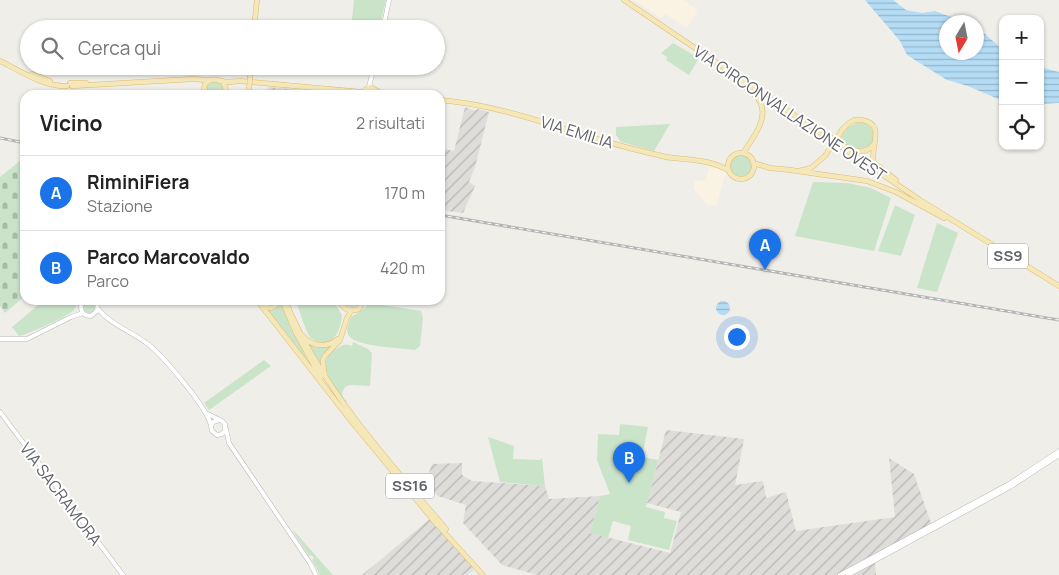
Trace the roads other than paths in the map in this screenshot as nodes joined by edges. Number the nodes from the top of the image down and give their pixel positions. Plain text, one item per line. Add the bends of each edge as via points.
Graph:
1 (257, 0) edge
2 (389, 0) edge
3 (624, 0) edge
4 (255, 20) edge
5 (385, 20) edge
6 (0, 61) edge
7 (20, 71) edge
8 (29, 75) edge
9 (33, 75) edge
10 (250, 75) edge
11 (372, 75) edge
12 (736, 75) junction
13 (191, 80) junction
14 (209, 80) junction
15 (237, 81) junction
16 (223, 82) junction
17 (69, 84) junction
18 (204, 87) junction
19 (370, 89) joint
20 (205, 90) edge
21 (224, 90) edge
22 (227, 90) edge
23 (249, 90) edge
24 (337, 90) edge
25 (366, 90) edge
26 (445, 101) edge
27 (804, 123) junction
28 (875, 142) junction
29 (743, 153) junction
30 (730, 160) junction
31 (714, 163) junction
32 (753, 163) junction
33 (770, 168) junction
34 (790, 170) junction
35 (729, 171) junction
36 (752, 173) junction
37 (920, 200) junction
38 (958, 224) junction
39 (1059, 286) edge
40 (82, 305) edge
41 (96, 305) edge
42 (260, 305) edge
43 (264, 305) edge
44 (276, 305) edge
45 (285, 305) edge
46 (286, 305) edge
47 (341, 305) edge
48 (361, 305) edge
49 (81, 308) junction
50 (98, 308) junction
51 (348, 310) junction
52 (83, 313) junction
53 (291, 314) junction
54 (91, 316) junction
55 (71, 317) junction
56 (106, 318) junction
57 (341, 337) junction
58 (0, 339) edge
59 (325, 378) junction
60 (334, 395) junction
61 (0, 412) edge
62 (207, 414) junction
63 (220, 420) junction
64 (211, 426) junction
65 (226, 429) junction
66 (217, 435) junction
67 (229, 443) junction
68 (1059, 451) edge
69 (1059, 455) edge
70 (123, 575) edge
71 (316, 575) edge
72 (482, 575) edge
73 (840, 575) edge
74 (848, 575) edge

1 - 4 main road
2 - 5 street
3 - 12 main road, VIA CIRCONVALLAZIONE OVEST / SS9
6 - 7 main road
8 - 17 main road via 44,82
9 - 17 main road
10 - 23 main road, bridge
11 - 19 street
12 - 27 main road, VIA CIRCONVALLAZIONE OVEST / SS9
12 - 29 main road via 757,97 762,108 762,120
13 - 14 main road
13 - 17 main road
13 - 18 main road
14 - 16 main road
14 - 18 main road
15 - 16 main road
15 - 22 main road
15 - 24 main road
16 - 21 main road
18 - 20 main road
19 - 25 main road
26 - 31 main road, VIA EMILIA via 480,105 531,118 635,150
27 - 28 main road via 815,126 856,152 866,152
27 - 37 main road, VIA CIRCONVALLAZIONE OVEST / SS9
28 - 34 main road, bridge via 875,130 869,122 852,121 825,156 811,168
28 - 37 main road via 874,163
29 - 30 main road
29 - 32 main road
30 - 31 main road, VIA EMILIA
30 - 35 main road
31 - 35 main road, VIA EMILIA
32 - 33 main road
32 - 36 main road
33 - 34 main road
33 - 36 main road
34 - 38 main road via 874,183
35 - 36 main road via 738,178
37 - 38 main road, VIA CIRCONVALLAZIONE OVEST / SS9
38 - 39 main road, SS9
40 - 49 street
41 - 50 street
42 - 60 main road
43 - 44 main road via 270,308
45 - 60 main road, SS16 via 296,333
46 - 53 main road, SS16
47 - 51 main road
48 - 51 main road via 359,309
49 - 52 street
49 - 55 street
50 - 54 street
50 - 56 street
51 - 57 main road
52 - 54 street
52 - 55 street
53 - 57 main road via 306,339 316,345 330,344
53 - 59 main road, SS16
54 - 56 street
55 - 58 street via 27,339
56 - 62 street via 154,349
57 - 59 main road via 324,357
59 - 60 main road, SS16
60 - 72 main road, SS16 via 434,521
61 - 70 street, VIA SACRAMORA
62 - 63 street
62 - 64 street
63 - 64 street
63 - 65 street
64 - 66 street
65 - 66 street
65 - 67 street
66 - 67 street
67 - 71 street
68 - 73 street via 1009,484
69 - 74 street via 1010,487

